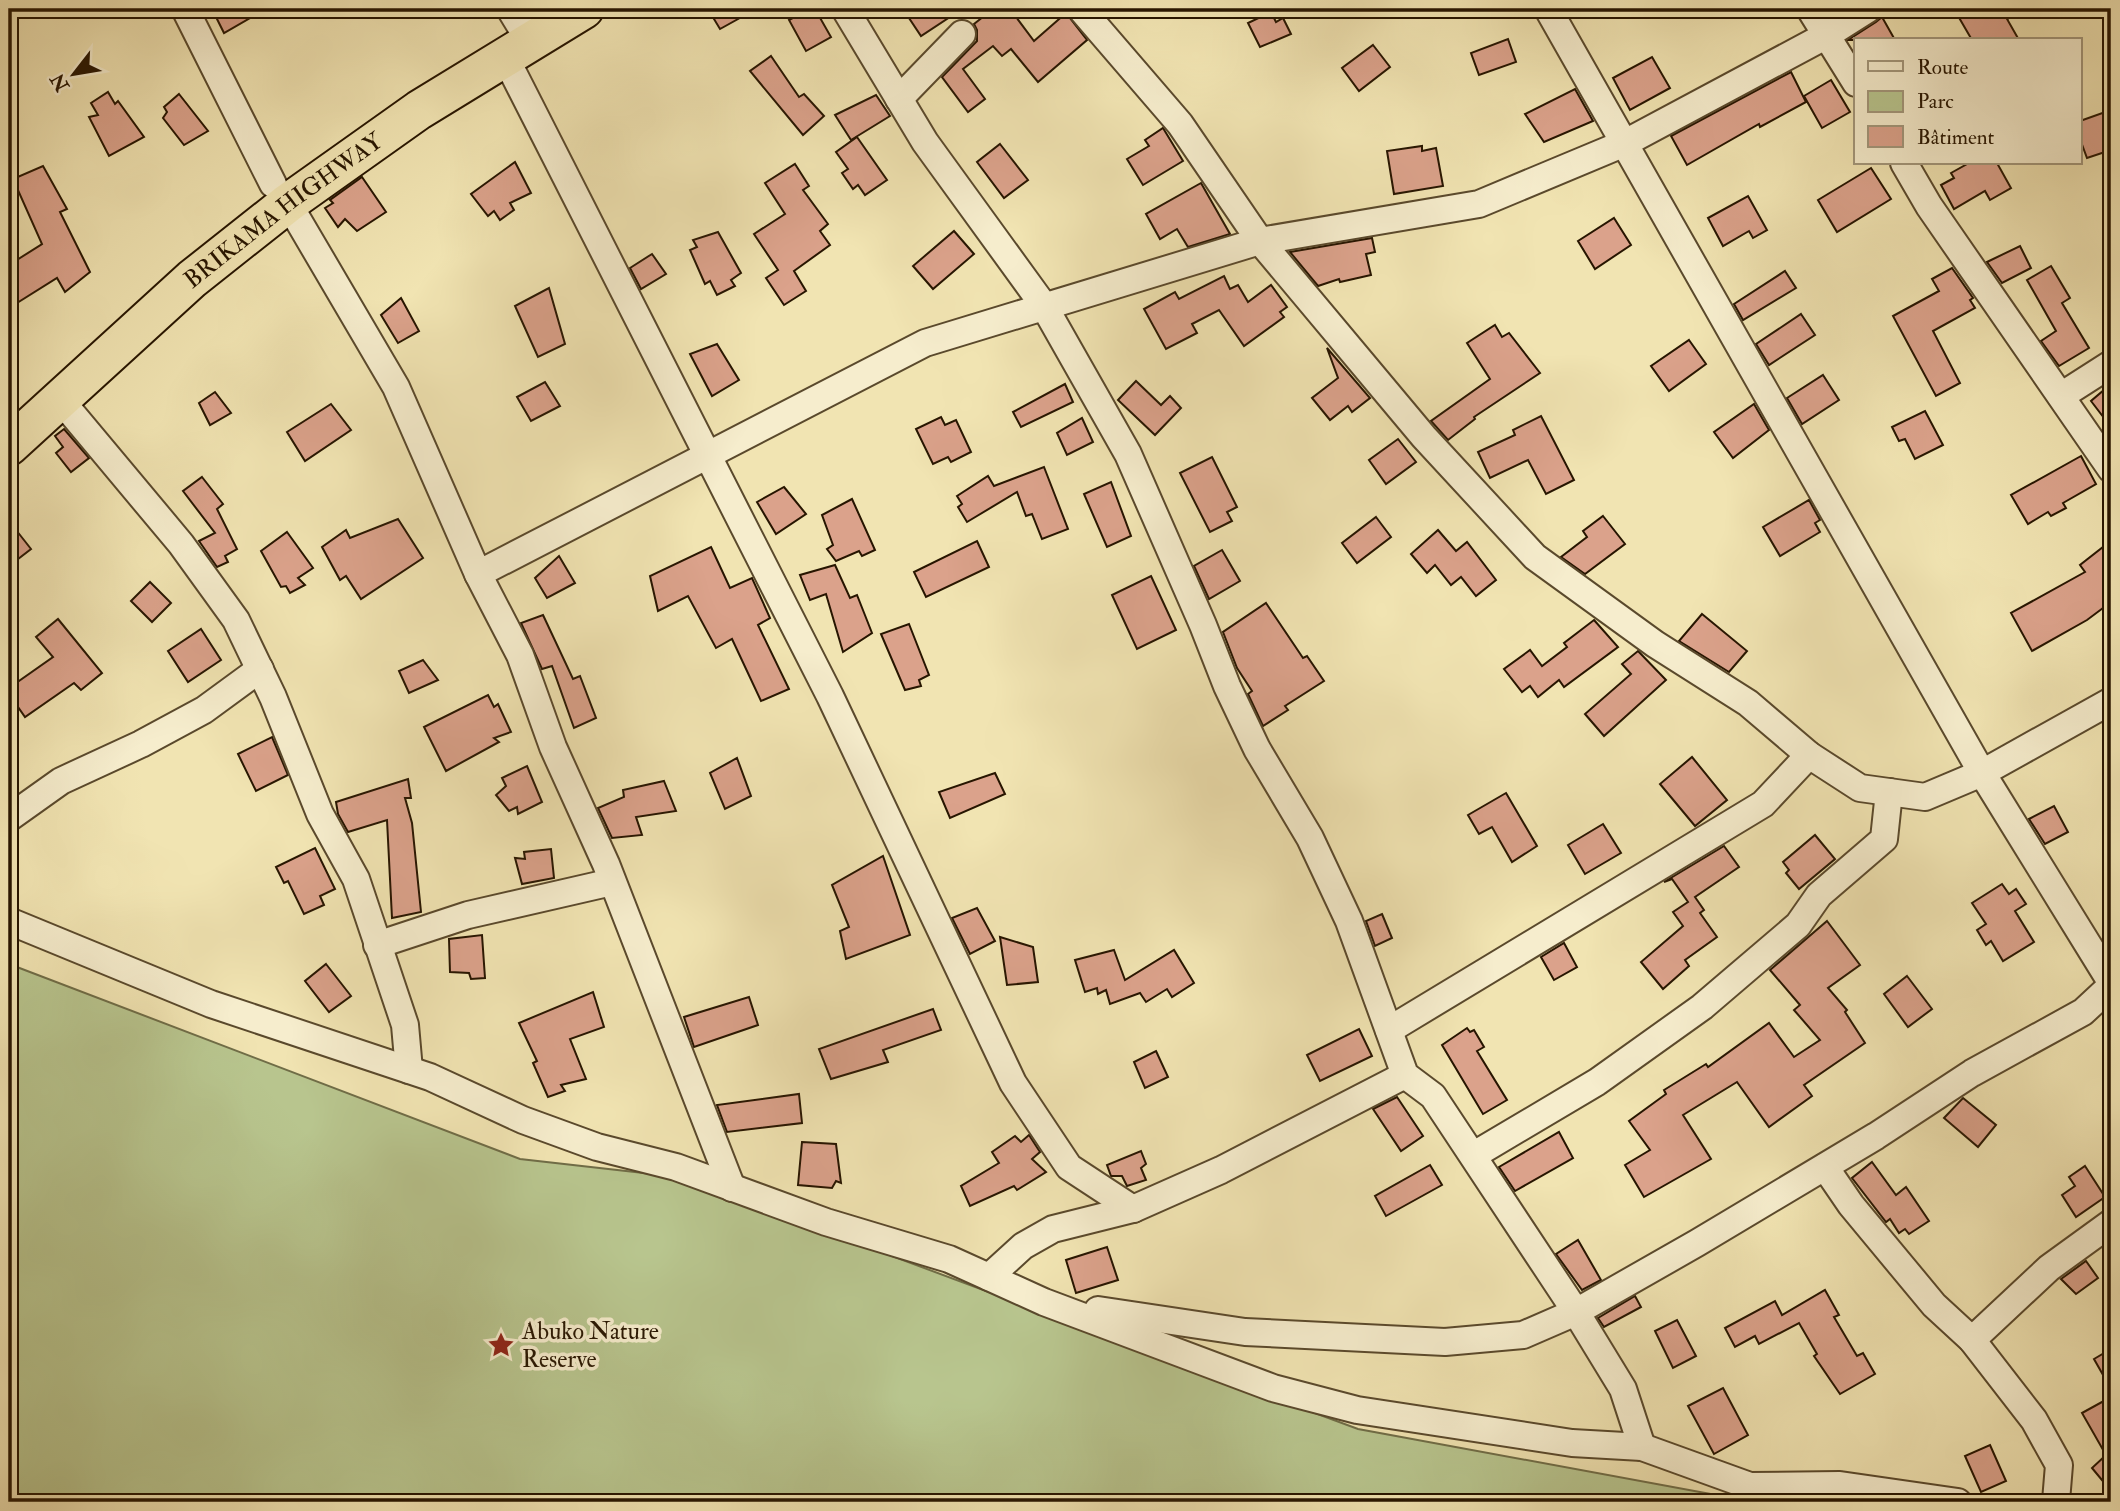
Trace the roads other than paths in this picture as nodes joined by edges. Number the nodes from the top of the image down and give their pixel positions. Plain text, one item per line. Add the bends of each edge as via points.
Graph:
1 (185, 9) edge
2 (584, 9) edge
3 (845, 9) edge
4 (1081, 9) edge
5 (1548, 9) edge
6 (1810, 9) edge
7 (1868, 9) edge
8 (519, 26) edge
9 (962, 34) dead end
10 (1827, 36) junction
11 (1854, 80) edge
12 (899, 99) junction
13 (1625, 143) junction
14 (1905, 164) edge
15 (281, 193) junction
16 (1261, 241) junction
17 (1044, 306) junction
18 (2111, 364) edge
19 (2061, 396) junction
20 (59, 398) junction
21 (9, 411) edge
22 (9, 446) edge
23 (708, 457) junction
24 (2111, 469) edge
25 (478, 574) junction
26 (260, 669) junction
27 (2111, 701) edge
28 (1809, 755) junction
29 (1982, 773) junction
30 (1889, 792) junction
31 (9, 818) edge
32 (612, 882) junction
33 (9, 921) edge
34 (377, 945) junction
35 (2111, 984) edge
36 (1389, 1030) junction
37 (409, 1070) junction
38 (1405, 1075) junction
39 (1474, 1154) junction
40 (1825, 1167) junction
41 (732, 1188) junction
42 (1133, 1209) junction
43 (2111, 1223) edge
44 (989, 1277) junction
45 (1044, 1303) junction
46 (1576, 1311) junction
47 (1972, 1339) junction
48 (1642, 1447) junction
49 (1958, 1502) edge
50 (2050, 1502) edge
51 (2058, 1502) edge

1 - 15 street
2 - 8 highway, BRIKAMA HIGHWAY
3 - 12 street
4 - 16 street via 1180,124
5 - 13 street
6 - 10 street
7 - 10 street
8 - 15 highway, BRIKAMA HIGHWAY via 407,89
8 - 23 street
9 - 12 street
10 - 11 street
10 - 13 street
12 - 17 street
13 - 16 street via 1479,204
13 - 29 street
14 - 19 street
15 - 20 highway, BRIKAMA HIGHWAY
15 - 21 highway, BRIKAMA HIGHWAY via 185,253
15 - 25 street via 396,387
16 - 17 street
16 - 28 street via 1424,437 1535,557 1655,645 1748,704
17 - 23 street via 925,343
17 - 36 street via 1128,454 1257,749 1311,838 1349,921
18 - 19 street
19 - 24 street
20 - 22 highway, BRIKAMA HIGHWAY
20 - 26 street via 181,544 236,620
23 - 25 street
23 - 42 street via 831,696 1013,1083 1069,1167
25 - 32 street via 520,655 553,747
26 - 31 street via 204,710 61,781
26 - 34 street via 320,814 356,880
27 - 29 street
28 - 30 street via 1860,788
28 - 36 street via 1763,804
29 - 30 street via 1925,797
29 - 35 street
30 - 39 street via 1884,839 1819,895 1798,925 1752,966 1654,1045
32 - 34 street via 468,915
32 - 41 street
33 - 37 street via 211,1004
34 - 37 street via 405,1025
35 - 40 street via 2083,1012 1972,1073
36 - 38 street
37 - 41 street via 535,1125
38 - 39 street via 1433,1096
38 - 42 street via 1221,1170
39 - 46 street
40 - 46 street
40 - 47 street via 1934,1305
41 - 44 street via 949,1259
42 - 44 street via 1053,1228 1023,1246
43 - 47 street via 2049,1268
44 - 45 street
45 - 46 street via 1245,1332 1445,1342 1523,1335
45 - 48 street via 1273,1388 1357,1410 1572,1443
46 - 48 street via 1623,1390
47 - 51 street via 2034,1420 2059,1465
48 - 49 street via 1750,1486 1840,1485
50 - 51 street

